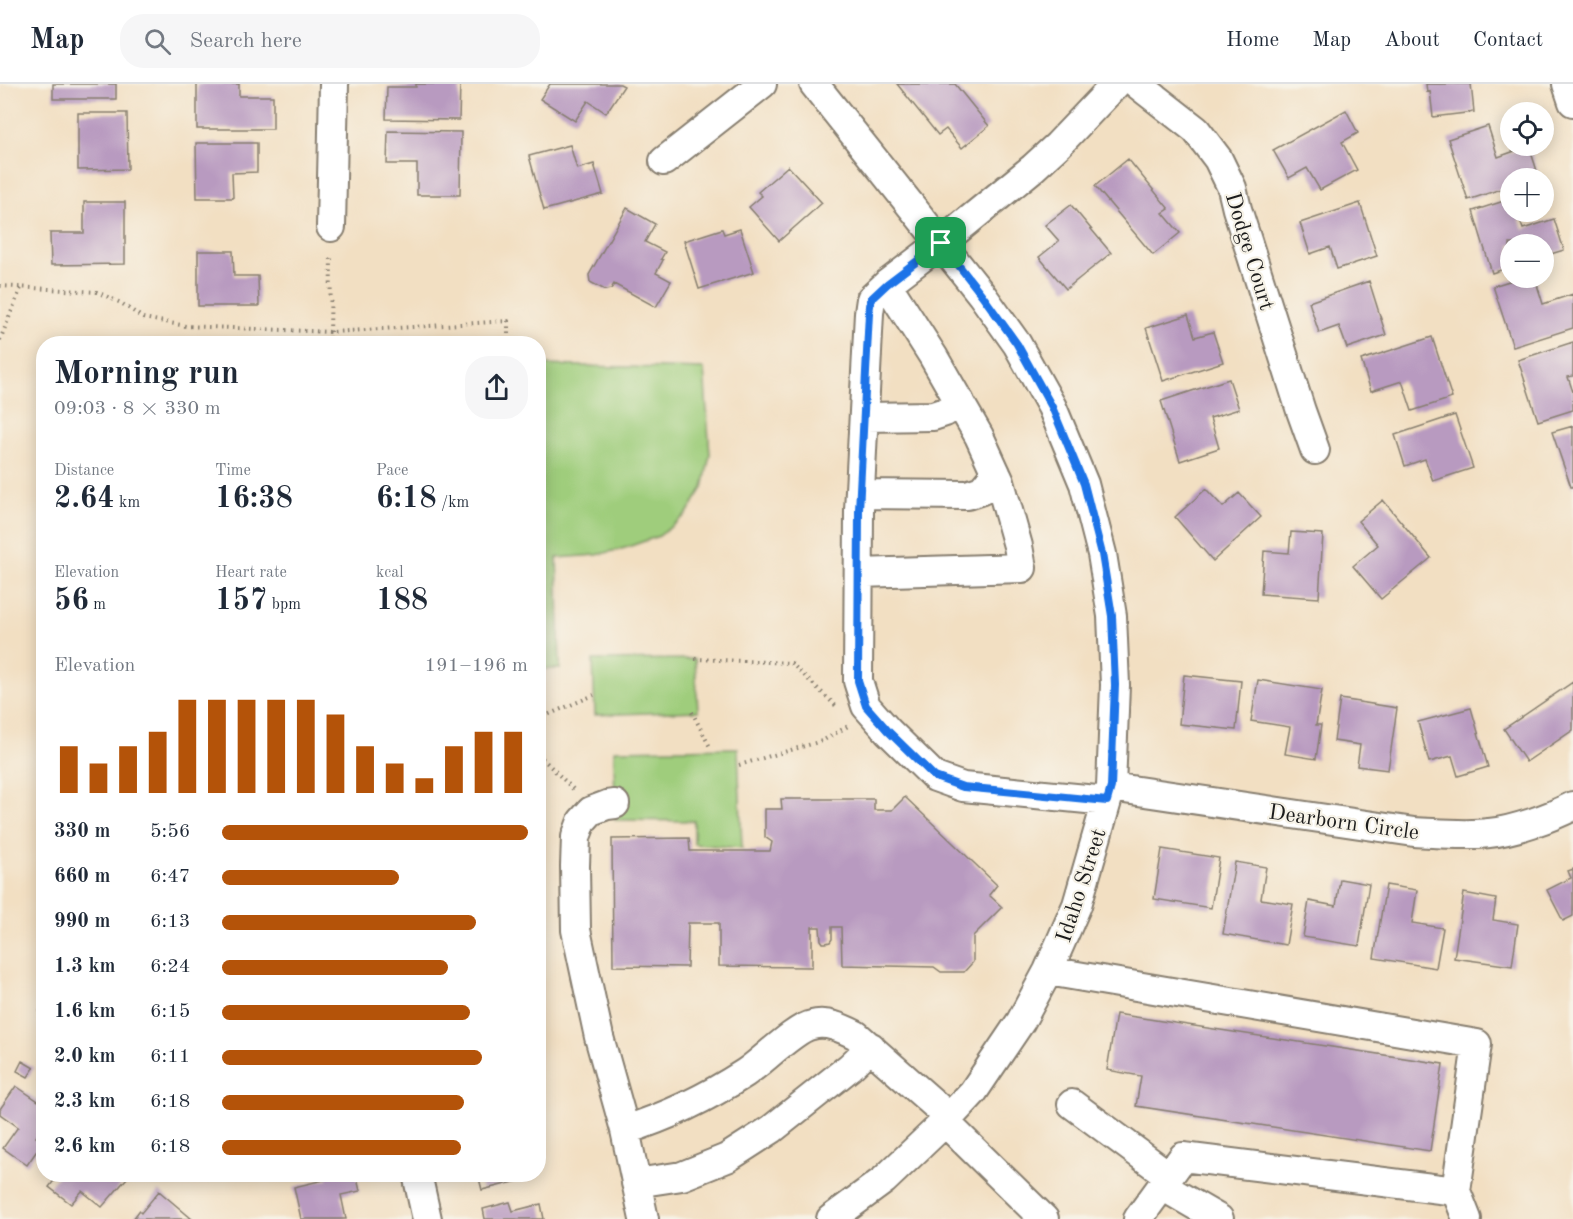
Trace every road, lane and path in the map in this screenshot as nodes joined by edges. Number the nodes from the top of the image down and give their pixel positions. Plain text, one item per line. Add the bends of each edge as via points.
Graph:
1 (334, 84) edge
2 (762, 84) edge
3 (814, 84) edge
4 (1116, 84) edge
5 (1137, 84) edge
6 (1567, 84) edge
7 (1573, 102) edge
8 (664, 161) dead end
9 (331, 227) joint
10 (941, 243) junction
11 (887, 284) junction
12 (0, 286) edge
13 (21, 288) junction
14 (330, 332) junction
15 (330, 336) edge
16 (508, 336) edge
17 (0, 340) edge
18 (960, 402) junction
19 (864, 417) junction
20 (1315, 450) dead end
21 (996, 473) junction
22 (860, 494) junction
23 (859, 573) junction
24 (695, 659) dead end
25 (594, 695) dead end
26 (838, 708) dead end
27 (692, 711) dead end
28 (546, 716) edge
29 (854, 723) dead end
30 (711, 748) dead end
31 (546, 760) edge
32 (739, 765) dead end
33 (1109, 794) junction
34 (1573, 806) edge
35 (604, 807) joint
36 (1048, 971) junction
37 (871, 1047) junction
38 (1072, 1104) dead end
39 (947, 1120) junction
40 (625, 1130) junction
41 (1166, 1181) junction
42 (419, 1182) edge
43 (636, 1183) junction
44 (1456, 1191) junction
45 (427, 1219) edge
46 (644, 1219) edge
47 (831, 1219) edge
48 (1044, 1219) edge
49 (1138, 1219) edge
50 (1219, 1219) edge
51 (1467, 1219) edge

1 - 9 street
2 - 8 street
3 - 10 street, Idaho Street
4 - 10 street via 1033,168
5 - 20 street, Dodge Court via 1196,130 1218,159 1232,188
6 - 7 street
9 - 14 path
10 - 11 street, Dearborn Circle
10 - 33 street, Idaho Street via 1017,344 1052,407 1084,484 1102,554 1112,616 1115,685
11 - 18 street
11 - 19 street, Dearborn Circle via 871,299
12 - 13 path
13 - 14 path via 97,292 143,318 186,326
13 - 17 path
14 - 15 path
14 - 16 path via 508,321
18 - 19 street via 933,416
18 - 21 street
19 - 22 street, Dearborn Circle
21 - 22 street via 982,490 967,495
21 - 23 street via 1022,568
22 - 23 street, Dearborn Circle
23 - 33 street, Dearborn Circle via 858,681 866,706 935,777 963,787
24 - 26 path via 791,663
25 - 28 path
27 - 30 path
29 - 32 path via 822,741
31 - 35 path
33 - 34 street, Dearborn Circle via 1457,834 1491,833
33 - 36 street, Idaho Street via 1077,905
35 - 40 street via 591,811 576,837 576,930 599,1037
36 - 39 street, Idaho Street via 997,1057
36 - 44 street via 1477,1044
37 - 39 street
37 - 40 street via 842,1028 812,1025 799,1030 718,1090
37 - 43 street via 772,1129 727,1158 682,1176
38 - 41 street
39 - 47 street, Idaho Street via 884,1180
39 - 48 street
40 - 43 street
41 - 44 street via 1183,1157
41 - 49 street
41 - 50 street
42 - 45 street
43 - 46 street
44 - 51 street

